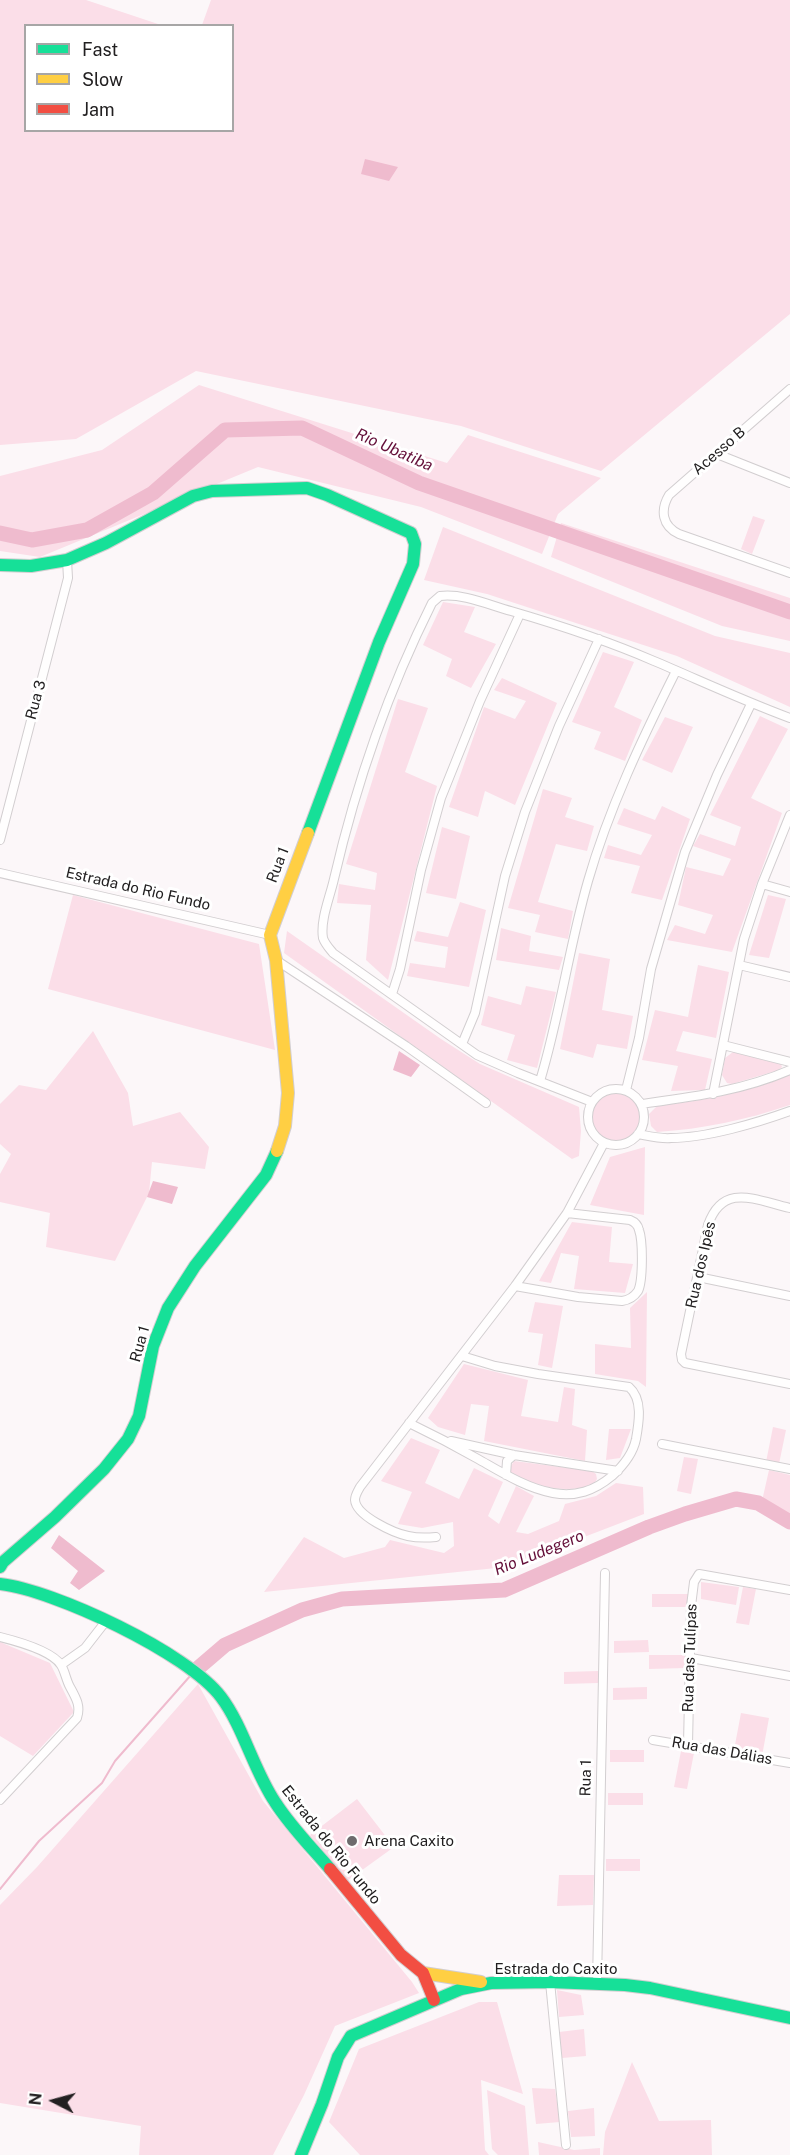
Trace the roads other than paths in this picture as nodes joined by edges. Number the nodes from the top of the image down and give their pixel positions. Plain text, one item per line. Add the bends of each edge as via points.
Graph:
1 (790, 389) edge
2 (717, 454) junction
3 (790, 483) edge
4 (67, 560) junction
5 (0, 565) edge
6 (790, 573) edge
7 (520, 614) junction
8 (599, 639) junction
9 (676, 671) junction
10 (751, 704) junction
11 (790, 718) edge
12 (790, 816) edge
13 (0, 840) edge
14 (0, 873) edge
15 (762, 884) junction
16 (790, 892) edge
17 (270, 934) junction
18 (276, 960) junction
19 (739, 965) junction
20 (790, 977) edge
21 (392, 994) junction
22 (462, 1044) junction
23 (723, 1045) junction
24 (790, 1062) edge
25 (790, 1070) edge
26 (540, 1081) junction
27 (626, 1090) junction
28 (713, 1094) junction
29 (592, 1102) junction
30 (486, 1103) dead end
31 (641, 1104) junction
32 (790, 1111) edge
33 (638, 1134) junction
34 (604, 1143) junction
35 (790, 1208) edge
36 (567, 1213) junction
37 (698, 1278) junction
38 (515, 1286) junction
39 (790, 1296) edge
40 (462, 1356) junction
41 (790, 1384) edge
42 (409, 1423) junction
43 (441, 1439) junction
44 (662, 1444) dead end
45 (514, 1455) junction
46 (597, 1468) junction
47 (790, 1469) edge
48 (618, 1471) junction
49 (506, 1475) junction
50 (598, 1488) junction
51 (436, 1537) dead end
52 (0, 1567) edge
53 (606, 1573) dead end
54 (0, 1584) edge
55 (790, 1590) edge
56 (106, 1621) junction
57 (0, 1637) edge
58 (691, 1658) junction
59 (61, 1665) junction
60 (790, 1676) edge
61 (653, 1740) dead end
62 (688, 1744) junction
63 (790, 1763) edge
64 (1, 1798) edge
65 (423, 1973) junction
66 (550, 1982) junction
67 (491, 1983) junction
68 (597, 1983) junction
69 (434, 2000) junction
70 (790, 2018) edge
71 (566, 2145) dead end
72 (301, 2155) edge

1 - 2 street, Acesso B
2 - 3 street
2 - 6 street, Acesso B via 669,495 664,521 679,534
4 - 5 street, Rua 1 via 31,566
4 - 13 street, Rua 3 via 68,578
4 - 17 street, Rua 1 via 117,538 193,496 212,491 307,488 411,533 416,551 413,564
7 - 8 street
7 - 21 street via 441,798
7 - 21 street via 453,595 436,598 403,665 364,766 345,831 323,935 333,953
8 - 9 street
8 - 22 street via 525,812 505,876 475,1013
9 - 10 street
9 - 26 street via 640,745 599,847
10 - 11 street
10 - 27 street via 685,852 651,969
12 - 15 street
14 - 17 street, Estrada do Rio Fundo
15 - 16 street
15 - 19 street
17 - 18 street, Rua 1
18 - 30 street
18 - 52 street, Rua 1 via 288,1093 285,1126 275,1156 266,1174 168,1308 153,1346 139,1416 128,1439 104,1469
19 - 20 street
19 - 23 street
21 - 22 street
22 - 26 street via 477,1055
23 - 24 street
23 - 28 street
25 - 28 street via 756,1084
26 - 29 street
27 - 29 street via 607,1090
27 - 31 street
28 - 31 street
29 - 34 street via 588,1120 591,1130
31 - 33 street via 644,1119
32 - 33 street via 716,1132 670,1138
33 - 34 street via 622,1144
34 - 36 street
35 - 37 street, Rua dos Ipês via 733,1197 721,1203 708,1225
36 - 38 street
36 - 38 street via 630,1220 636,1224 640,1234 641,1278 637,1293 622,1301
37 - 39 street
37 - 41 street, Rua dos Ipês via 682,1360
38 - 40 street
40 - 42 street
40 - 48 street via 538,1374 629,1387 639,1404 637,1432 632,1453
42 - 43 street
42 - 51 street via 360,1487 355,1501 361,1512 386,1528 413,1537
43 - 45 street
43 - 49 street
44 - 47 street
45 - 46 street
45 - 49 street via 507,1461
46 - 48 street
46 - 50 street via 602,1476
48 - 50 street
49 - 50 street via 553,1493 575,1494
53 - 68 street, Rua 1
54 - 56 street, Estrada do Rio Fundo via 44,1594
55 - 58 street, Rua das Tulípas via 699,1574 693,1589
56 - 59 street via 85,1648
56 - 65 street, Estrada do Rio Fundo via 163,1650 216,1691 275,1803 401,1955
57 - 59 street via 46,1653
58 - 60 street
58 - 62 street, Rua das Tulípas
59 - 64 street via 79,1705 77,1718
61 - 62 street, Rua das Dálias
62 - 63 street, Rua das Dálias
65 - 67 street
65 - 69 street, Estrada do Rio Fundo
66 - 67 street, Estrada do Caxito
66 - 68 street, Estrada do Caxito
66 - 71 street
67 - 69 street, Estrada do Caxito
68 - 70 street, Estrada do Caxito via 650,1988
69 - 72 street, Estrada do Caxito via 359,2031 344,2043

